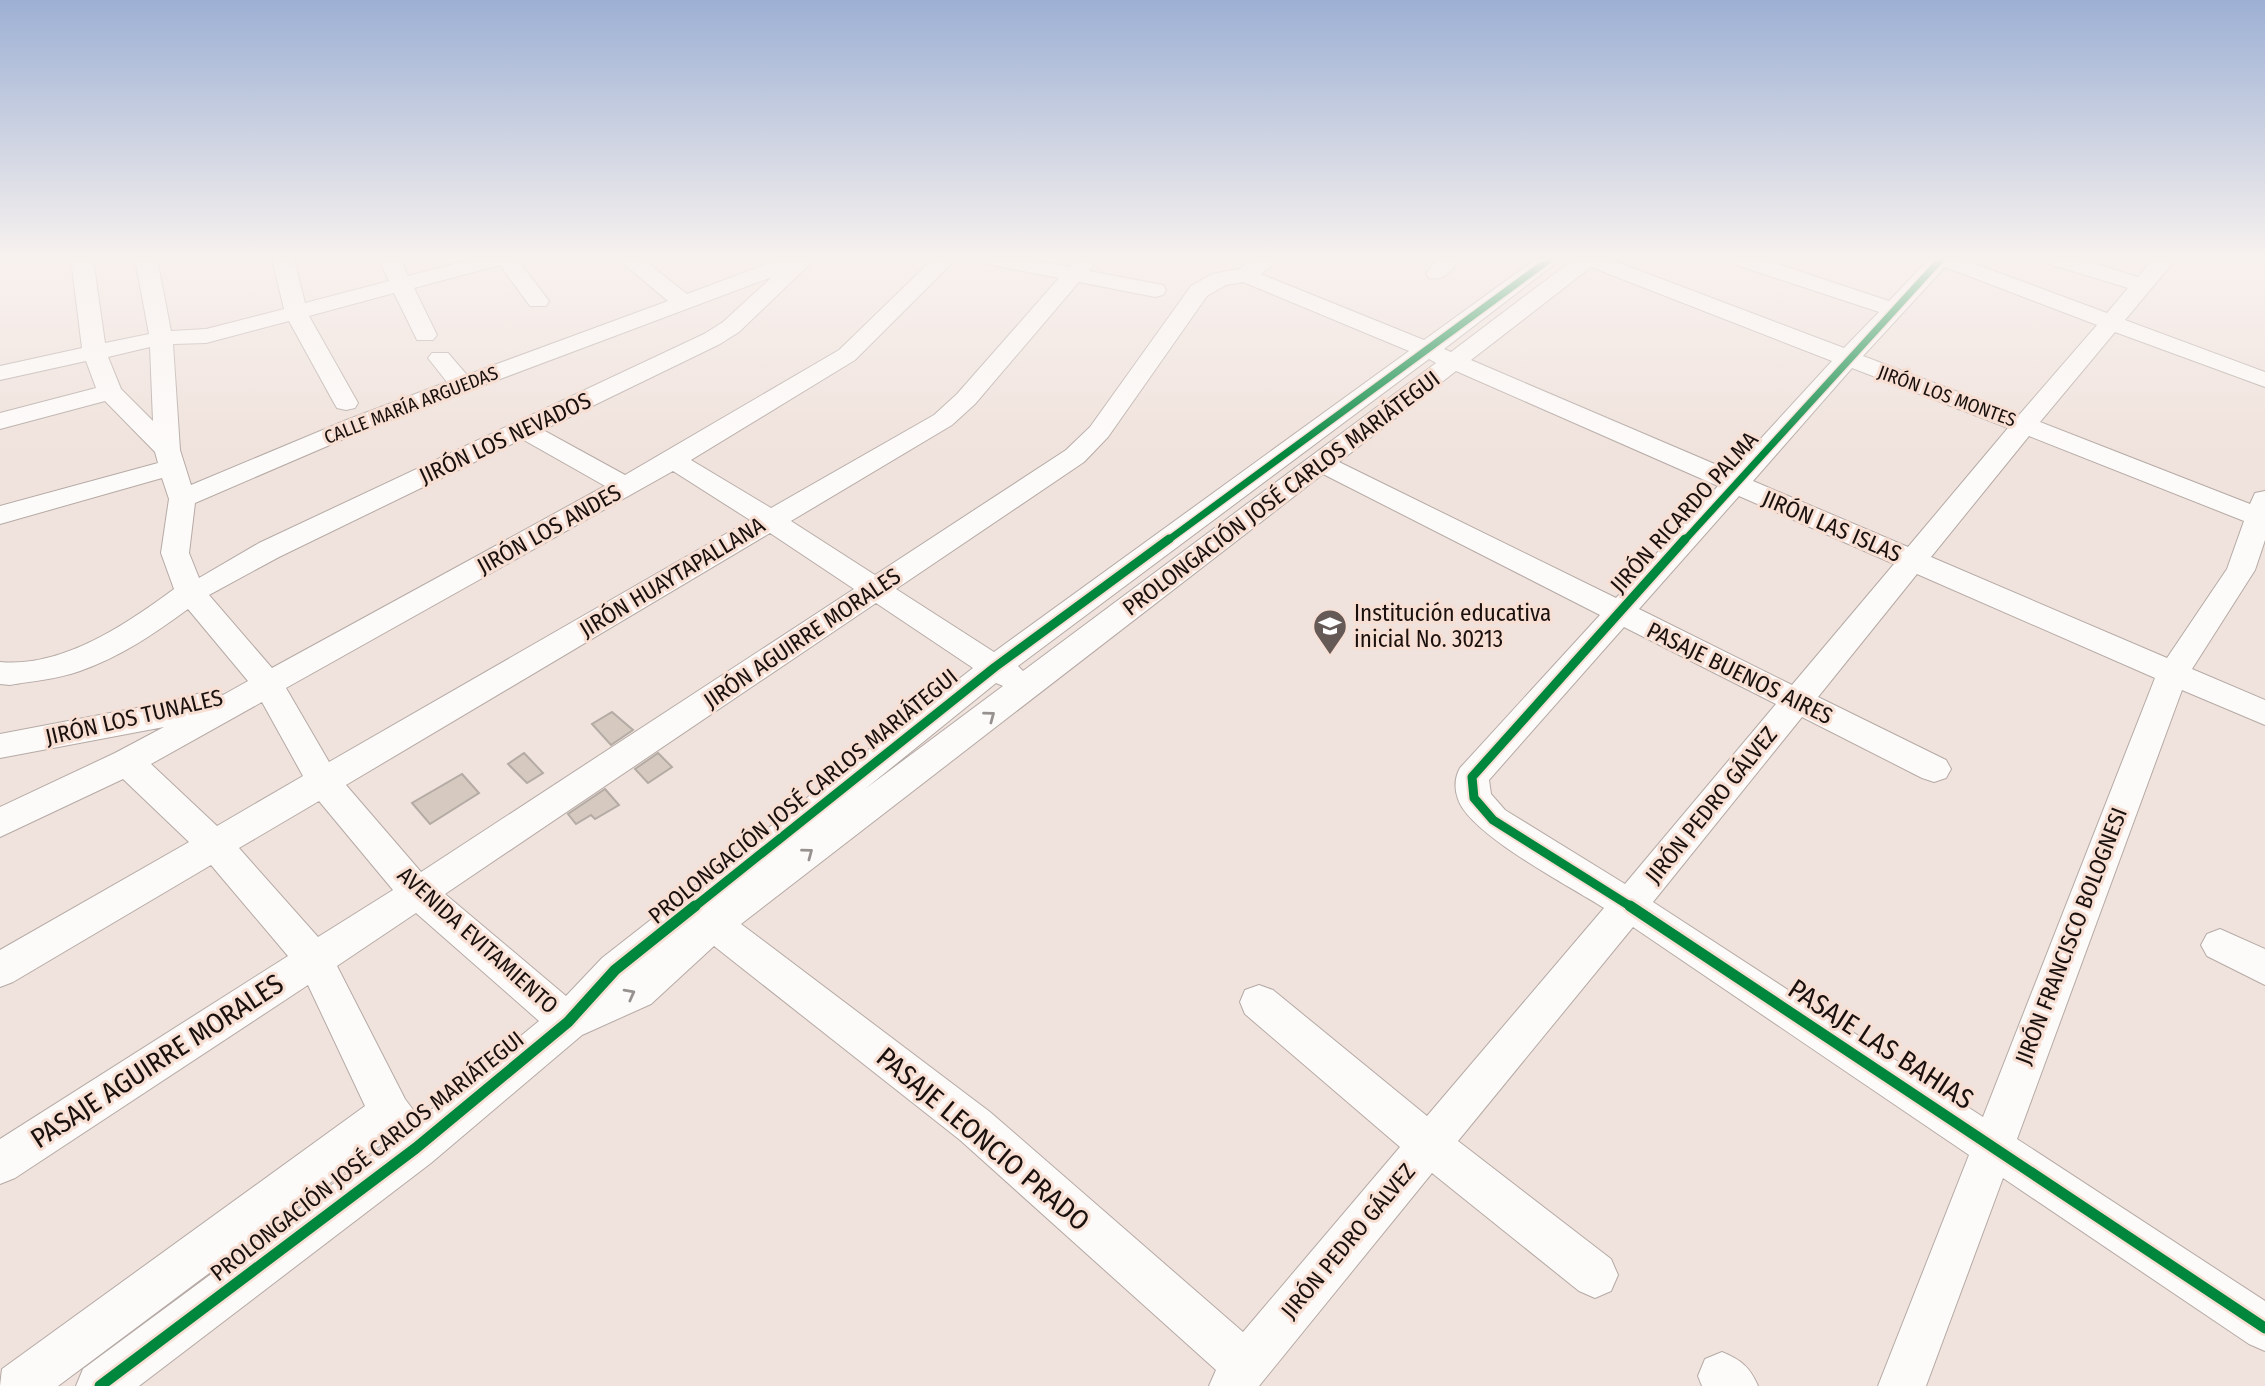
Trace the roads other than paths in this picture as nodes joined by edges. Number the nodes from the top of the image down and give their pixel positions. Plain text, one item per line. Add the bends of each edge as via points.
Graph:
1 (559, 323) dead end
2 (2111, 323) edge
3 (90, 324) edge
4 (158, 324) edge
5 (252, 324) edge
6 (302, 324) edge
7 (419, 324) edge
8 (625, 324) edge
9 (734, 324) edge
10 (879, 324) edge
11 (1031, 324) edge
12 (1176, 324) edge
13 (1374, 324) edge
14 (1477, 324) edge
15 (1490, 324) edge
16 (1755, 324) edge
17 (1878, 324) edge
18 (2113, 324) edge
19 (425, 335) dead end
20 (161, 338) junction
21 (578, 341) junction
22 (94, 351) junction
23 (1440, 356) junction
24 (440, 358) dead end
25 (1846, 359) junction
26 (0, 373) edge
27 (2265, 380) edge
28 (461, 384) junction
29 (110, 392) junction
30 (346, 403) dead end
31 (0, 421) edge
32 (2025, 424) junction
33 (523, 429) junction
34 (170, 458) junction
35 (673, 460) junction
36 (1321, 463) junction
37 (1735, 484) junction
38 (626, 487) junction
39 (182, 499) junction
40 (2263, 512) edge
41 (0, 515) edge
42 (771, 519) junction
43 (1912, 561) junction
44 (874, 590) junction
45 (190, 592) junction
46 (1619, 612) junction
47 (995, 667) junction
48 (0, 673) edge
49 (2172, 673) junction
50 (268, 684) junction
51 (1027, 688) junction
52 (1797, 701) junction
53 (2265, 713) edge
54 (0, 746) edge
55 (127, 762) junction
56 (1934, 769) dead end
57 (324, 783) junction
58 (1474, 798) joint
59 (0, 823) edge
60 (216, 846) junction
61 (418, 892) junction
62 (1629, 905) junction
63 (713, 924) junction
64 (2220, 944) dead end
65 (314, 959) junction
66 (2265, 968) edge
67 (0, 970) edge
68 (1259, 1003) dead end
69 (568, 1023) junction
70 (390, 1113) junction
71 (1429, 1144) junction
72 (1992, 1145) junction
73 (416, 1148) junction
74 (0, 1163) edge
75 (1595, 1275) dead end
76 (2265, 1328) edge
77 (1239, 1375) edge
78 (19, 1386) edge
79 (100, 1386) edge
80 (1902, 1386) edge

1 - 21 street
2 - 32 street, JIRÓN PEDRO GÁLVEZ
3 - 22 street
4 - 20 street, AVENIDA EVITAMIENTO
5 - 20 street via 206,335
6 - 30 street
7 - 19 street
8 - 21 street, CALLE MARÍA ARGUEDAS
9 - 33 street, JIRÓN LOS NEVADOS via 712,339
10 - 35 street, JIRÓN LOS ANDES via 847,355
11 - 42 street, JIRÓN HUAYTAPALLANA via 943,420
12 - 44 street, JIRÓN AGUIRRE MORALES via 1099,432 1075,456
13 - 23 street, JIRÓN LAS ISLAS
14 - 23 street, PROLONGACIÓN JOSÉ CARLOS MARIÁTEGUI
15 - 23 street, PROLONGACIÓN JOSÉ CARLOS MARIÁTEGUI
16 - 25 street, JIRÓN LOS MONTES
17 - 25 street, JIRÓN RICARDO PALMA
18 - 27 street
20 - 22 street
20 - 34 street, AVENIDA EVITAMIENTO
21 - 28 street, CALLE MARÍA ARGUEDAS
22 - 26 street
22 - 29 street
23 - 36 street, PROLONGACIÓN JOSÉ CARLOS MARIÁTEGUI
23 - 37 street, JIRÓN LAS ISLAS
23 - 47 street, PROLONGACIÓN JOSÉ CARLOS MARIÁTEGUI
24 - 28 street
25 - 32 street, JIRÓN LOS MONTES
25 - 37 street, JIRÓN RICARDO PALMA
28 - 39 street, CALLE MARÍA ARGUEDAS
29 - 31 street
29 - 34 street
32 - 40 street, JIRÓN LOS MONTES
32 - 43 street, JIRÓN PEDRO GÁLVEZ
33 - 38 street
33 - 45 street, JIRÓN LOS NEVADOS
34 - 39 street, AVENIDA EVITAMIENTO
34 - 41 street
35 - 38 street, JIRÓN LOS ANDES
35 - 42 street
36 - 46 street, PASAJE BUENOS AIRES
36 - 51 street, PROLONGACIÓN JOSÉ CARLOS MARIÁTEGUI
37 - 43 street, JIRÓN LAS ISLAS
37 - 46 street, JIRÓN RICARDO PALMA
38 - 50 street, JIRÓN LOS ANDES
39 - 45 street, AVENIDA EVITAMIENTO via 176,553
40 - 49 street, JIRÓN FRANCISCO BOLOGNESI via 2241,570
42 - 44 street
42 - 57 street, JIRÓN HUAYTAPALLANA
43 - 49 street, JIRÓN LAS ISLAS
43 - 52 street, JIRÓN PEDRO GÁLVEZ
44 - 47 street
44 - 61 street, JIRÓN AGUIRRE MORALES
45 - 48 street, JIRÓN LOS NEVADOS via 146,625 70,663
45 - 50 street, AVENIDA EVITAMIENTO
46 - 52 street, PASAJE BUENOS AIRES
46 - 58 street, JIRÓN RICARDO PALMA via 1472,777
47 - 51 street
47 - 69 street, PROLONGACIÓN JOSÉ CARLOS MARIÁTEGUI via 615,970
49 - 53 street, JIRÓN LAS ISLAS
49 - 72 street, JIRÓN FRANCISCO BOLOGNESI
50 - 54 street, JIRÓN LOS TUNALES via 173,713
50 - 55 street, JIRÓN LOS ANDES
50 - 57 street, AVENIDA EVITAMIENTO
63 -> 51 street, PROLONGACIÓN JOSÉ CARLOS MARIÁTEGUI
52 - 56 street, PASAJE BUENOS AIRES
52 - 62 street, JIRÓN PEDRO GÁLVEZ
55 - 59 street, JIRÓN LOS ANDES
55 - 60 street
57 - 60 street, JIRÓN HUAYTAPALLANA
57 - 61 street, AVENIDA EVITAMIENTO
58 - 62 street, PASAJE LAS BAHIAS via 1493,820
60 - 65 street
60 - 67 street, JIRÓN HUAYTAPALLANA
61 - 65 street, JIRÓN AGUIRRE MORALES
61 - 69 street, AVENIDA EVITAMIENTO
62 - 71 street, JIRÓN PEDRO GÁLVEZ
62 - 72 street, PASAJE LAS BAHIAS
69 -> 63 street, PROLONGACIÓN JOSÉ CARLOS MARIÁTEGUI via 636,992
63 - 77 street, PASAJE LEONCIO PRADO via 975,1126
64 - 66 street
65 - 70 street
65 - 74 street, PASAJE AGUIRRE MORALES
68 - 71 street
69 - 73 street, PROLONGACIÓN JOSÉ CARLOS MARIÁTEGUI
70 - 73 street
70 - 78 street, PROLONGACIÓN JOSÉ CARLOS MARIÁTEGUI
71 - 75 street
71 - 77 street, JIRÓN PEDRO GÁLVEZ
72 - 76 street, PASAJE LAS BAHIAS
72 - 80 street, JIRÓN FRANCISCO BOLOGNESI
73 - 79 street, PROLONGACIÓN JOSÉ CARLOS MARIÁTEGUI

